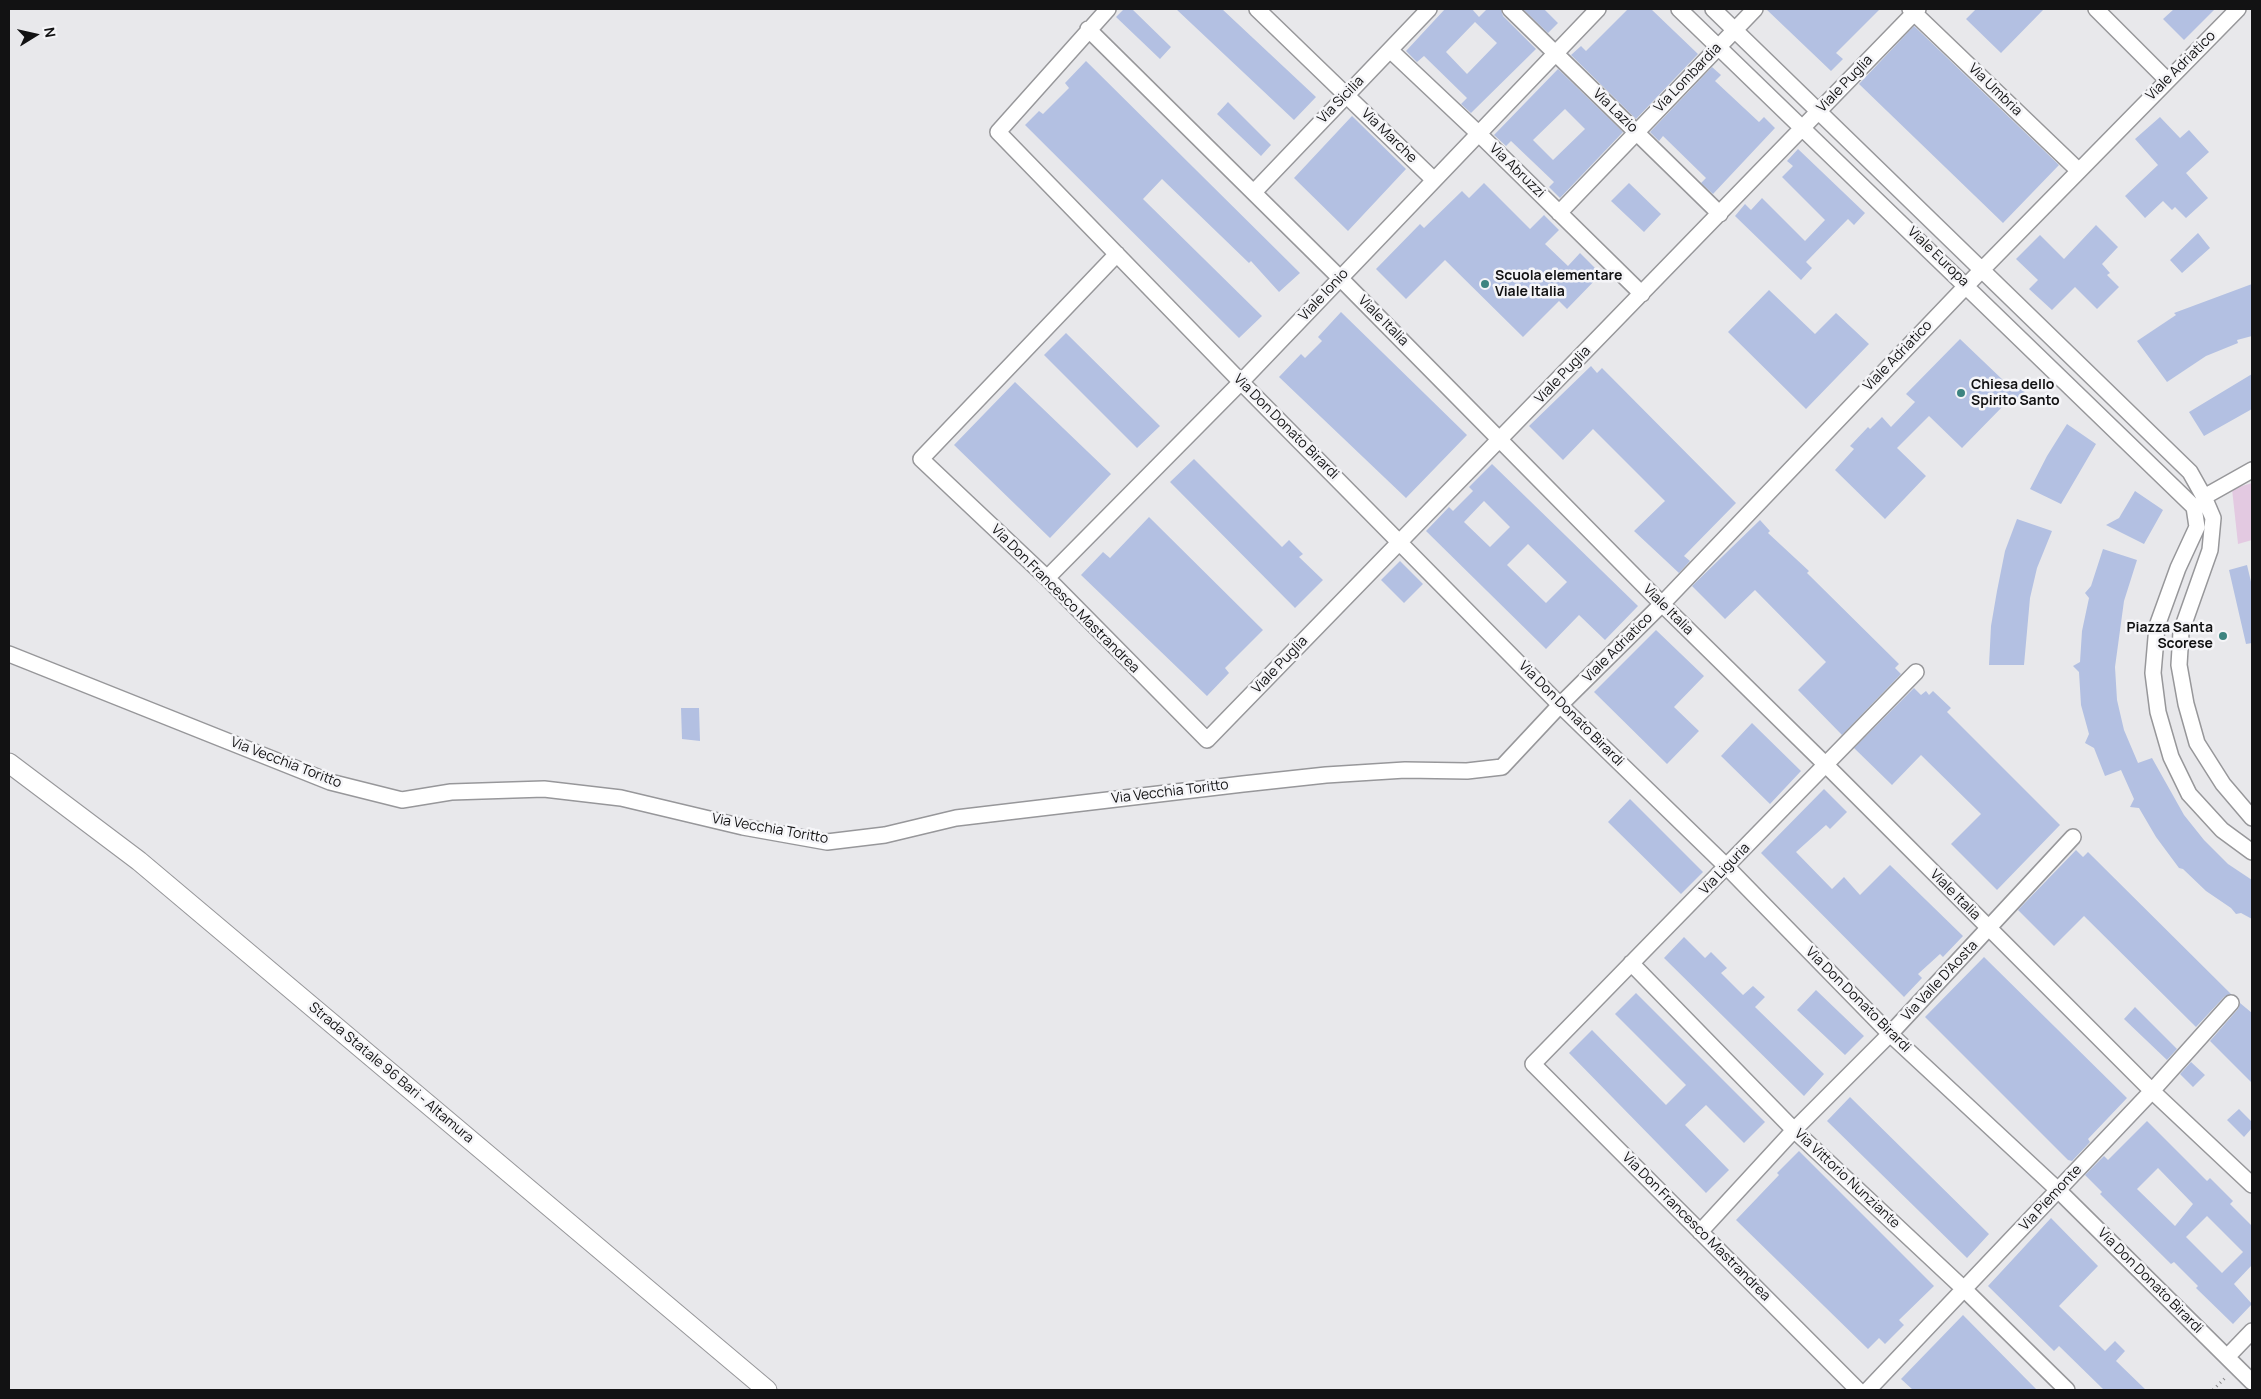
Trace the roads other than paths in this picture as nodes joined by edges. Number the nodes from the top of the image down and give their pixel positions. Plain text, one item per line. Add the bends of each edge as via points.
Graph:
1 (1108, 9) edge
2 (1258, 9) edge
3 (1429, 9) edge
4 (1510, 9) edge
5 (1598, 9) edge
6 (1678, 9) edge
7 (1713, 9) edge
8 (1755, 9) edge
9 (2096, 9) edge
10 (2238, 9) edge
11 (1914, 10) edge
12 (1088, 29) junction
13 (1734, 30) junction
14 (1718, 47) junction
15 (1390, 50) junction
16 (1556, 53) junction
17 (2167, 80) junction
18 (1346, 95) junction
19 (1817, 112) junction
20 (1803, 127) junction
21 (1636, 132) junction
22 (1478, 133) junction
23 (2079, 171) junction
24 (1434, 180) junction
25 (1254, 192) junction
26 (1559, 213) junction
27 (1720, 214) junction
28 (1117, 254) junction
29 (1981, 270) junction
30 (1340, 278) junction
31 (1967, 284) junction
32 (1642, 294) junction
33 (1241, 382) junction
34 (1501, 439) junction
35 (2252, 470) edge
36 (2199, 502) junction
37 (1400, 542) junction
38 (1047, 578) junction
39 (1662, 604) junction
40 (9, 654) edge
41 (1916, 672) dead end
42 (1560, 705) junction
43 (1208, 740) joint
44 (9, 762) edge
45 (1825, 764) junction
46 (2252, 818) edge
47 (2073, 837) dead end
48 (2252, 852) edge
49 (1727, 867) junction
50 (1988, 929) junction
51 (1631, 963) junction
52 (2231, 1003) dead end
53 (1890, 1034) junction
54 (1533, 1064) joint
55 (2152, 1092) junction
56 (1794, 1130) junction
57 (2252, 1185) edge
58 (2058, 1190) junction
59 (1700, 1232) junction
60 (1964, 1289) junction
61 (2252, 1331) edge
62 (2227, 1357) junction
63 (2252, 1382) edge
64 (768, 1390) edge
65 (1858, 1390) edge
66 (1868, 1390) edge
67 (2067, 1390) edge

1 - 12 street
2 - 18 street, Via Marche
3 - 15 street, Via Sicilia
4 - 16 street, Via Lazio
5 - 16 street, Viale Ionio
6 - 14 street, Viale Europa
7 - 13 street, Viale Europa
8 - 13 street, Via Lombardia
9 - 17 street
10 - 17 street, Viale Adriatico
11 - 19 street, Viale Puglia
11 - 23 street, Via Umbria
12 - 25 street, Viale Italia
12 - 28 street, Via Don Donato Birardi via 998,132
13 - 14 street, Via Lombardia
13 - 19 street, Viale Europa
14 - 20 street, Viale Europa
14 - 21 street, Via Lombardia
15 - 18 street, Via Sicilia
15 - 22 street, Via Abruzzi
16 - 21 street, Via Lazio
16 - 22 street, Viale Ionio
17 - 23 street, Viale Adriatico
18 - 24 street, Via Marche
18 - 25 street, Via Sicilia
19 - 20 street, Viale Puglia
19 - 29 street, Viale Europa
20 - 27 street, Viale Puglia
20 - 31 street, Viale Europa
21 - 26 street, Via Lombardia
21 - 27 street, Via Lazio
22 - 24 street, Viale Ionio
22 - 26 street, Via Abruzzi
23 - 29 street, Viale Adriatico
24 - 30 street, Viale Ionio
25 - 30 street, Viale Italia
26 - 32 street, Via Abruzzi
27 - 32 street, Viale Puglia
28 - 33 street, Via Don Donato Birardi
28 - 38 street, Via Don Francesco Mastrandrea via 921,459
29 - 31 street, Viale Adriatico
29 - 36 street, Viale Europa via 2190,472
30 - 33 street, Viale Ionio
30 - 34 street, Viale Italia
31 - 36 street, Viale Europa
31 - 39 street, Viale Adriatico
32 - 34 street, Viale Puglia
33 - 37 street, Via Don Donato Birardi
33 - 38 street, Viale Ionio
34 - 37 street, Viale Puglia
34 - 39 street, Viale Italia
35 - 36 street
36 - 46 street via 2213,518 2210,550 2181,632 2179,665 2197,743 2223,784
36 - 48 street via 2197,528 2157,626 2153,673 2158,712 2171,757 2189,794 2222,830
37 - 42 street, Via Don Donato Birardi
37 - 43 street, Viale Puglia
38 - 43 street, Via Don Francesco Mastrandrea
39 - 42 street, Viale Adriatico
39 - 45 street, Viale Italia
40 - 42 street, Via Vecchia Toritto via 330,782 402,800 451,792 544,789 620,798 743,827 827,842 885,835 956,818 1243,784 1375,772 1467,771 1502,767
41 - 45 street, Via Liguria
42 - 49 street, Via Don Donato Birardi
44 - 64 street, Strada Statale 96 Bari - Altamura via 139,861
45 - 49 street, Via Liguria
45 - 50 street, Viale Italia
47 - 50 street, Via Valle D'Aosta
49 - 51 street, Via Liguria
49 - 53 street, Via Don Donato Birardi
50 - 53 street, Via Valle D'Aosta
50 - 55 street, Viale Italia
51 - 54 street, Via Liguria
51 - 56 street, Via Vittorio Nunziante
52 - 55 street, Via Piemonte
53 - 56 street, Via Valle D'Aosta
53 - 58 street, Via Don Donato Birardi
54 - 59 street, Via Don Francesco Mastrandrea
55 - 57 street, Viale Italia
55 - 58 street, Via Piemonte
56 - 59 street, Via Valle D'Aosta
56 - 60 street, Via Vittorio Nunziante
58 - 60 street, Via Piemonte
58 - 62 street, Via Don Donato Birardi
59 - 65 street, Via Don Francesco Mastrandrea
60 - 66 street, Via Piemonte
60 - 67 street, Via Vittorio Nunziante
61 - 62 street
62 - 63 street, Via Don Donato Birardi

